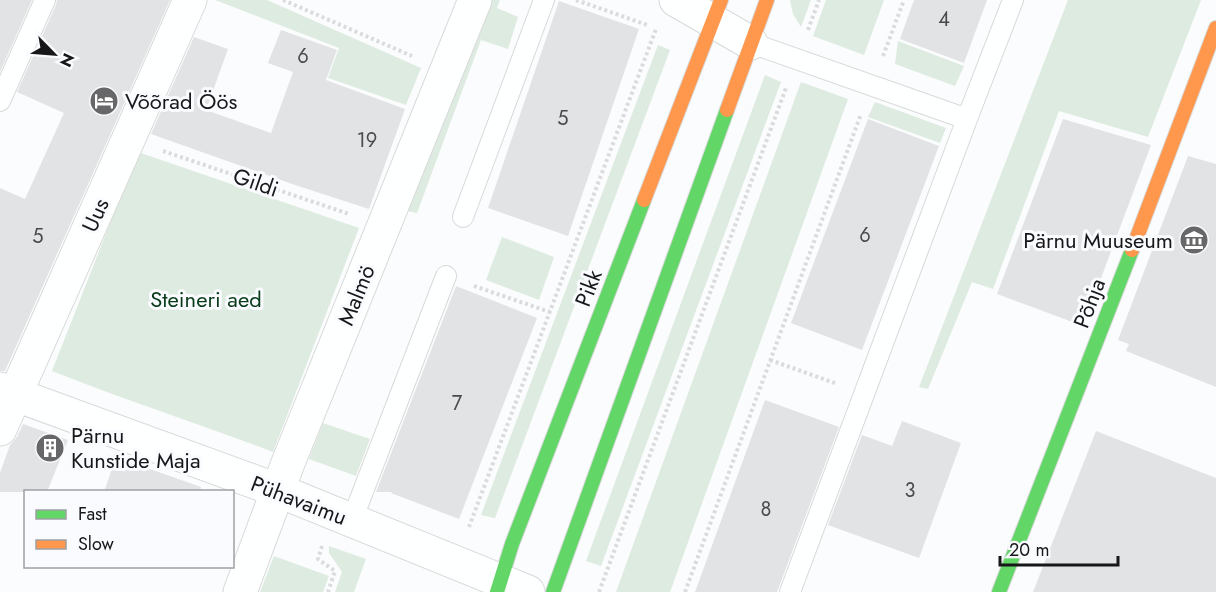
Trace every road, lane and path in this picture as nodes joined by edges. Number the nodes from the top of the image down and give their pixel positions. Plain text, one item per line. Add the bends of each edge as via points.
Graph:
1 (45, 0) edge
2 (190, 0) edge
3 (283, 0) edge
4 (475, 0) edge
5 (544, 0) edge
6 (576, 0) edge
7 (676, 0) edge
8 (766, 0) edge
9 (819, 0) edge
10 (904, 0) edge
11 (1013, 0) edge
12 (718, 10) edge
13 (1216, 28) edge
14 (751, 43) junction
15 (797, 58) junction
16 (446, 72) junction
17 (872, 85) junction
18 (0, 101) edge
19 (967, 119) junction
20 (129, 139) junction
21 (463, 218) dead end
22 (384, 226) junction
23 (446, 276) joint
24 (550, 312) junction
25 (770, 360) junction
26 (7, 392) edge
27 (864, 394) junction
28 (0, 429) edge
29 (277, 490) junction
30 (352, 520) junction
31 (324, 541) dead end
32 (459, 564) junction
33 (509, 589) edge
34 (240, 592) edge
35 (328, 592) edge
36 (553, 592) edge
37 (599, 592) edge
38 (685, 592) edge
39 (790, 592) edge
40 (999, 592) edge

1 - 18 lane
2 - 20 street, Uus
3 - 16 path
4 - 16 street, Malmö
5 - 21 lane
6 - 24 path via 656,28
7 - 12 street
8 - 14 main road
9 - 15 path
10 - 17 path
11 - 19 lane
12 - 14 street
12 - 33 main road, Pikk via 516,533
13 - 40 main road, Põhja
14 - 15 lane
14 - 36 main road
15 - 17 lane
15 - 37 path
16 - 22 street, Malmö
17 - 19 lane
17 - 25 path
19 - 27 lane
20 - 22 path, Gildi
20 - 26 street, Uus
22 - 29 street, Malmö
23 - 24 path
23 - 30 lane
24 - 32 path via 468,529
25 - 27 path
25 - 38 path
26 - 28 street, Uus
26 - 29 street, Pühavaimu
27 - 39 lane
29 - 30 street, Pühavaimu
29 - 34 street, Malmö
30 - 32 street, Pühavaimu
31 - 35 path via 318,559 335,571
32 - 33 street, Pühavaimu

